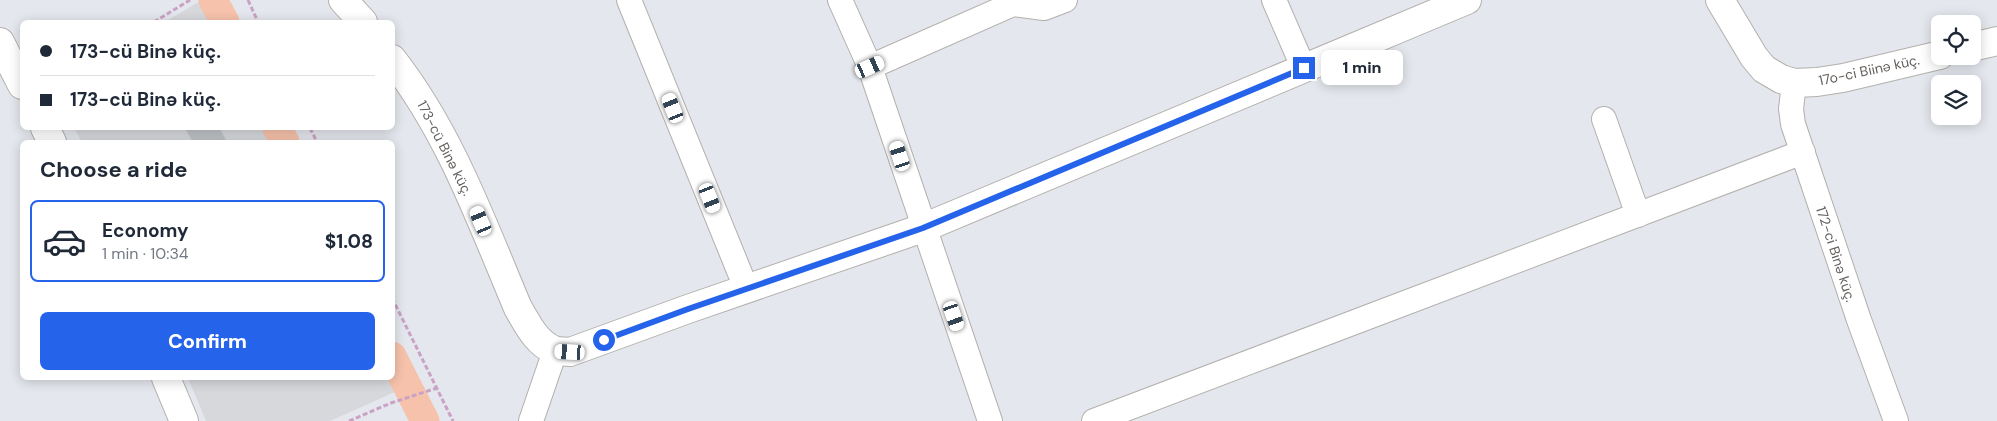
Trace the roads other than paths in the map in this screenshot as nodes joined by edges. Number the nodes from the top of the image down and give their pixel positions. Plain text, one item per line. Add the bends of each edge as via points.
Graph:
1 (343, 0) edge
2 (629, 0) edge
3 (840, 0) edge
4 (1065, 0) edge
5 (1274, 0) edge
6 (1467, 0) edge
7 (1720, 0) edge
8 (361, 20) edge
9 (1997, 41) edge
10 (0, 42) edge
11 (1981, 45) edge
12 (1931, 57) edge
13 (395, 63) edge
14 (870, 67) junction
15 (1304, 68) junction
16 (20, 81) edge
17 (1794, 83) junction
18 (1604, 118) dead end
19 (1802, 152) junction
20 (1638, 215) junction
21 (923, 228) junction
22 (746, 288) junction
23 (555, 351) junction
24 (167, 380) edge
25 (184, 421) edge
26 (531, 421) edge
27 (990, 421) edge
28 (1094, 421) edge
29 (1896, 421) edge

1 - 8 street
2 - 22 street
3 - 14 street
4 - 14 street via 1044,8 1013,4
5 - 15 street
6 - 15 street
7 - 17 street, 17o-ci Biinə küç. via 1764,69
9 - 11 street
10 - 16 street
12 - 17 street, 17o-ci Biinə küç. via 1843,78
13 - 23 street, 173-cü Binə küç. via 432,116 459,169 518,308 540,341
14 - 21 street
15 - 21 street
17 - 19 street, 172-ci Binə küç. via 1791,109
18 - 20 street
19 - 20 street
19 - 29 street, 172-ci Binə küç. via 1858,320
20 - 28 street
21 - 22 street
21 - 27 street
22 - 23 street via 586,347 570,352
23 - 26 street
24 - 25 street

